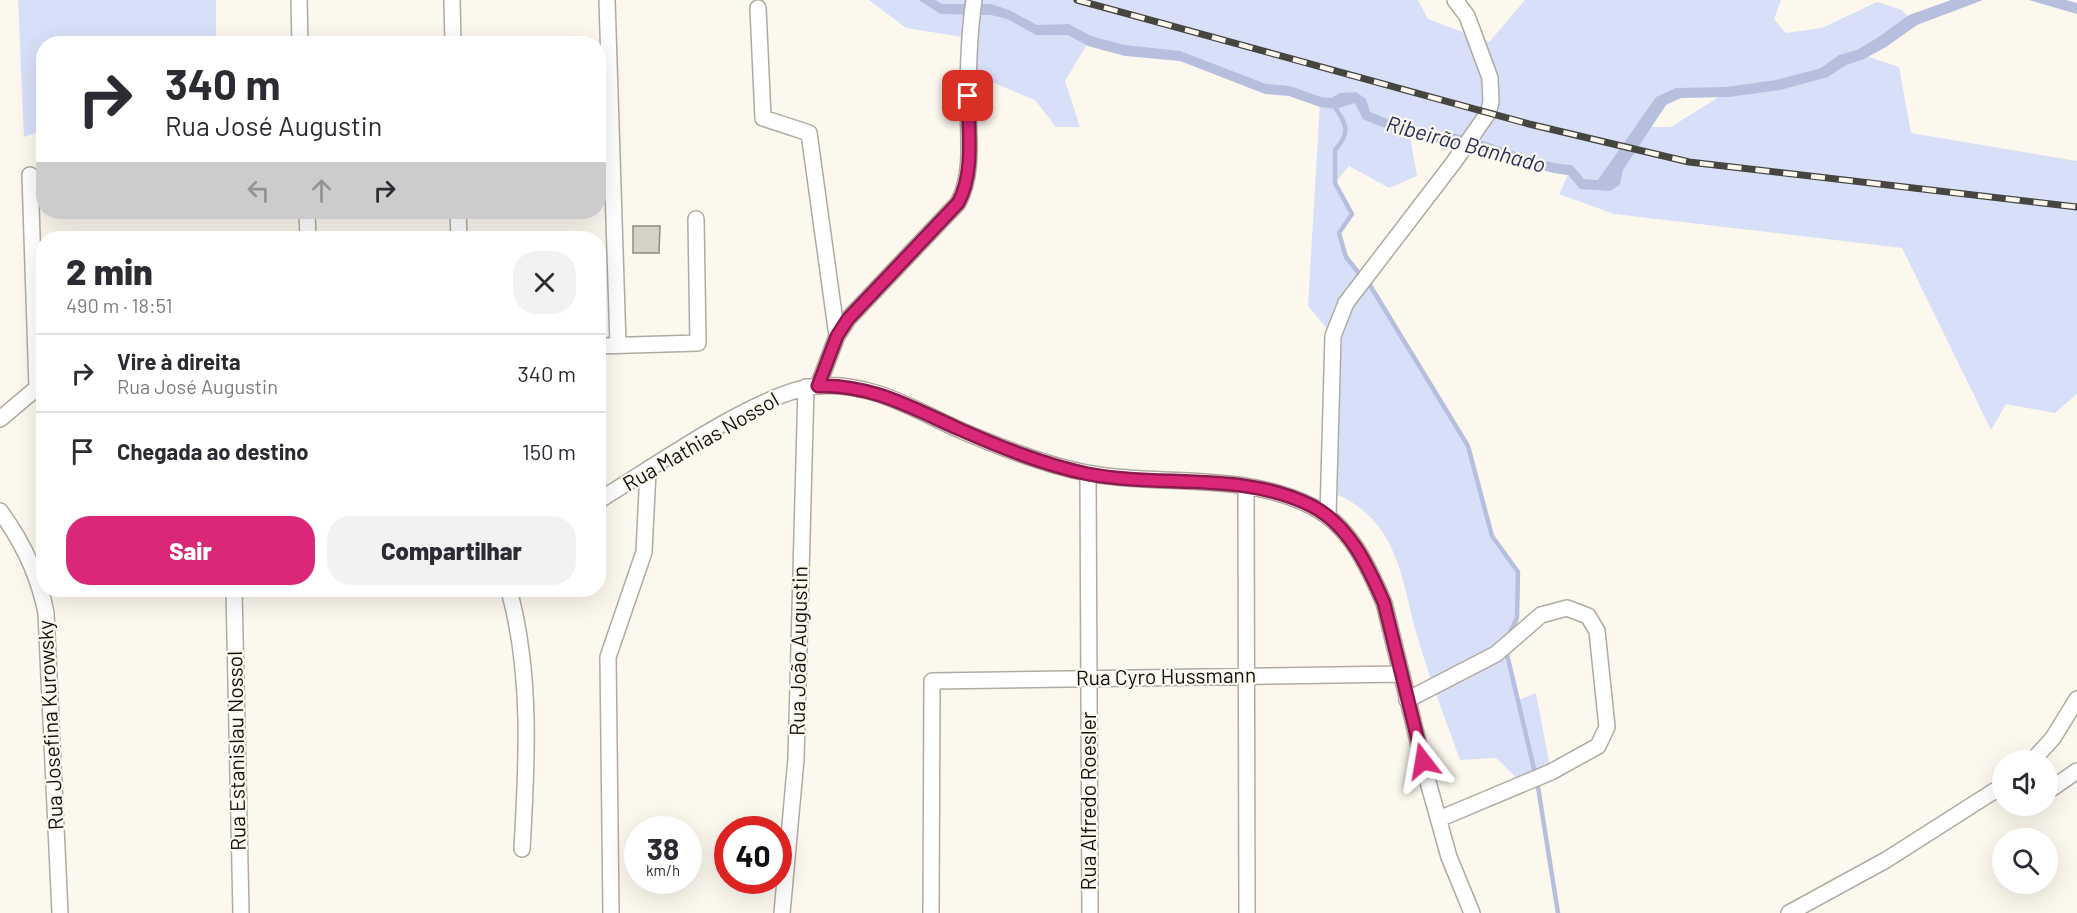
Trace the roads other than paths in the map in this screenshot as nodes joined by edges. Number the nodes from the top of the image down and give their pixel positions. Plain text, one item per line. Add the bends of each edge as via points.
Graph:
1 (299, 0) edge
2 (452, 0) edge
3 (607, 0) edge
4 (974, 0) edge
5 (1455, 0) edge
6 (758, 8) dead end
7 (300, 36) edge
8 (453, 36) edge
9 (30, 175) dead end
10 (696, 219) dead end
11 (36, 301) edge
12 (837, 336) junction
13 (618, 345) junction
14 (606, 346) edge
15 (812, 387) junction
16 (36, 388) edge
17 (0, 418) edge
18 (648, 471) junction
19 (1088, 474) junction
20 (1246, 487) junction
21 (606, 496) edge
22 (0, 511) edge
23 (1328, 515) junction
24 (36, 578) edge
25 (43, 597) edge
26 (234, 597) edge
27 (510, 597) edge
28 (1401, 674) junction
29 (1246, 676) junction
30 (1089, 678) junction
31 (2077, 699) edge
32 (1407, 700) junction
33 (2042, 750) edge
34 (2077, 771) edge
35 (2058, 784) edge
36 (1992, 794) edge
37 (1986, 798) junction
38 (1992, 798) edge
39 (1439, 819) junction
40 (522, 849) dead end
41 (60, 913) edge
42 (241, 913) edge
43 (611, 913) edge
44 (782, 913) edge
45 (931, 913) edge
46 (1090, 913) edge
47 (1246, 913) edge
48 (1472, 913) edge
49 (1788, 913) edge

1 - 7 street
2 - 8 street
3 - 13 street
4 - 12 street via 964,194 861,303
5 - 23 street via 1467,16 1490,78 1491,102 1454,162 1346,303 1334,336
6 - 12 street via 763,118 810,133
9 - 11 street
10 - 13 street via 698,344
12 - 15 street, Rua João Augustin
13 - 14 street
15 - 18 street, Rua Mathias Nossol via 758,406
15 - 19 street, Rua Mathias Nossol via 855,387 881,394 982,439
15 - 44 street, Rua João Augustin via 796,759
16 - 17 street
18 - 21 street, Rua Mathias Nossol
18 - 43 street via 644,552 608,657
19 - 20 street, Rua Mathias Nossol
19 - 30 street, Rua Alfredo Roesler
20 - 23 street, Rua Mathias Nossol via 1296,499
20 - 29 street
22 - 24 street, Rua Josefina Kurowsky
23 - 28 street, Rua Mathias Nossol via 1353,543 1374,579 1384,603
25 - 41 street, Rua Josefina Kurowsky
26 - 42 street, Rua Estanislau Nossol
27 - 40 street via 526,726
28 - 29 street, Rua Cyro Hussmann
28 - 32 street, Rua Mathias Nossol
29 - 30 street, Rua Cyro Hussmann
29 - 47 street
30 - 45 street, Rua Cyro Hussmann via 932,681
30 - 46 street, Rua Alfredo Roesler
31 - 33 street
32 - 39 street, Rua Mathias Nossol
32 - 39 street via 1496,654 1541,615 1567,608 1588,616 1597,631 1607,727 1598,746 1551,772
34 - 35 street
36 - 37 street
37 - 38 street
37 - 49 street via 1886,860
39 - 48 street, Rua Mathias Nossol via 1449,857

